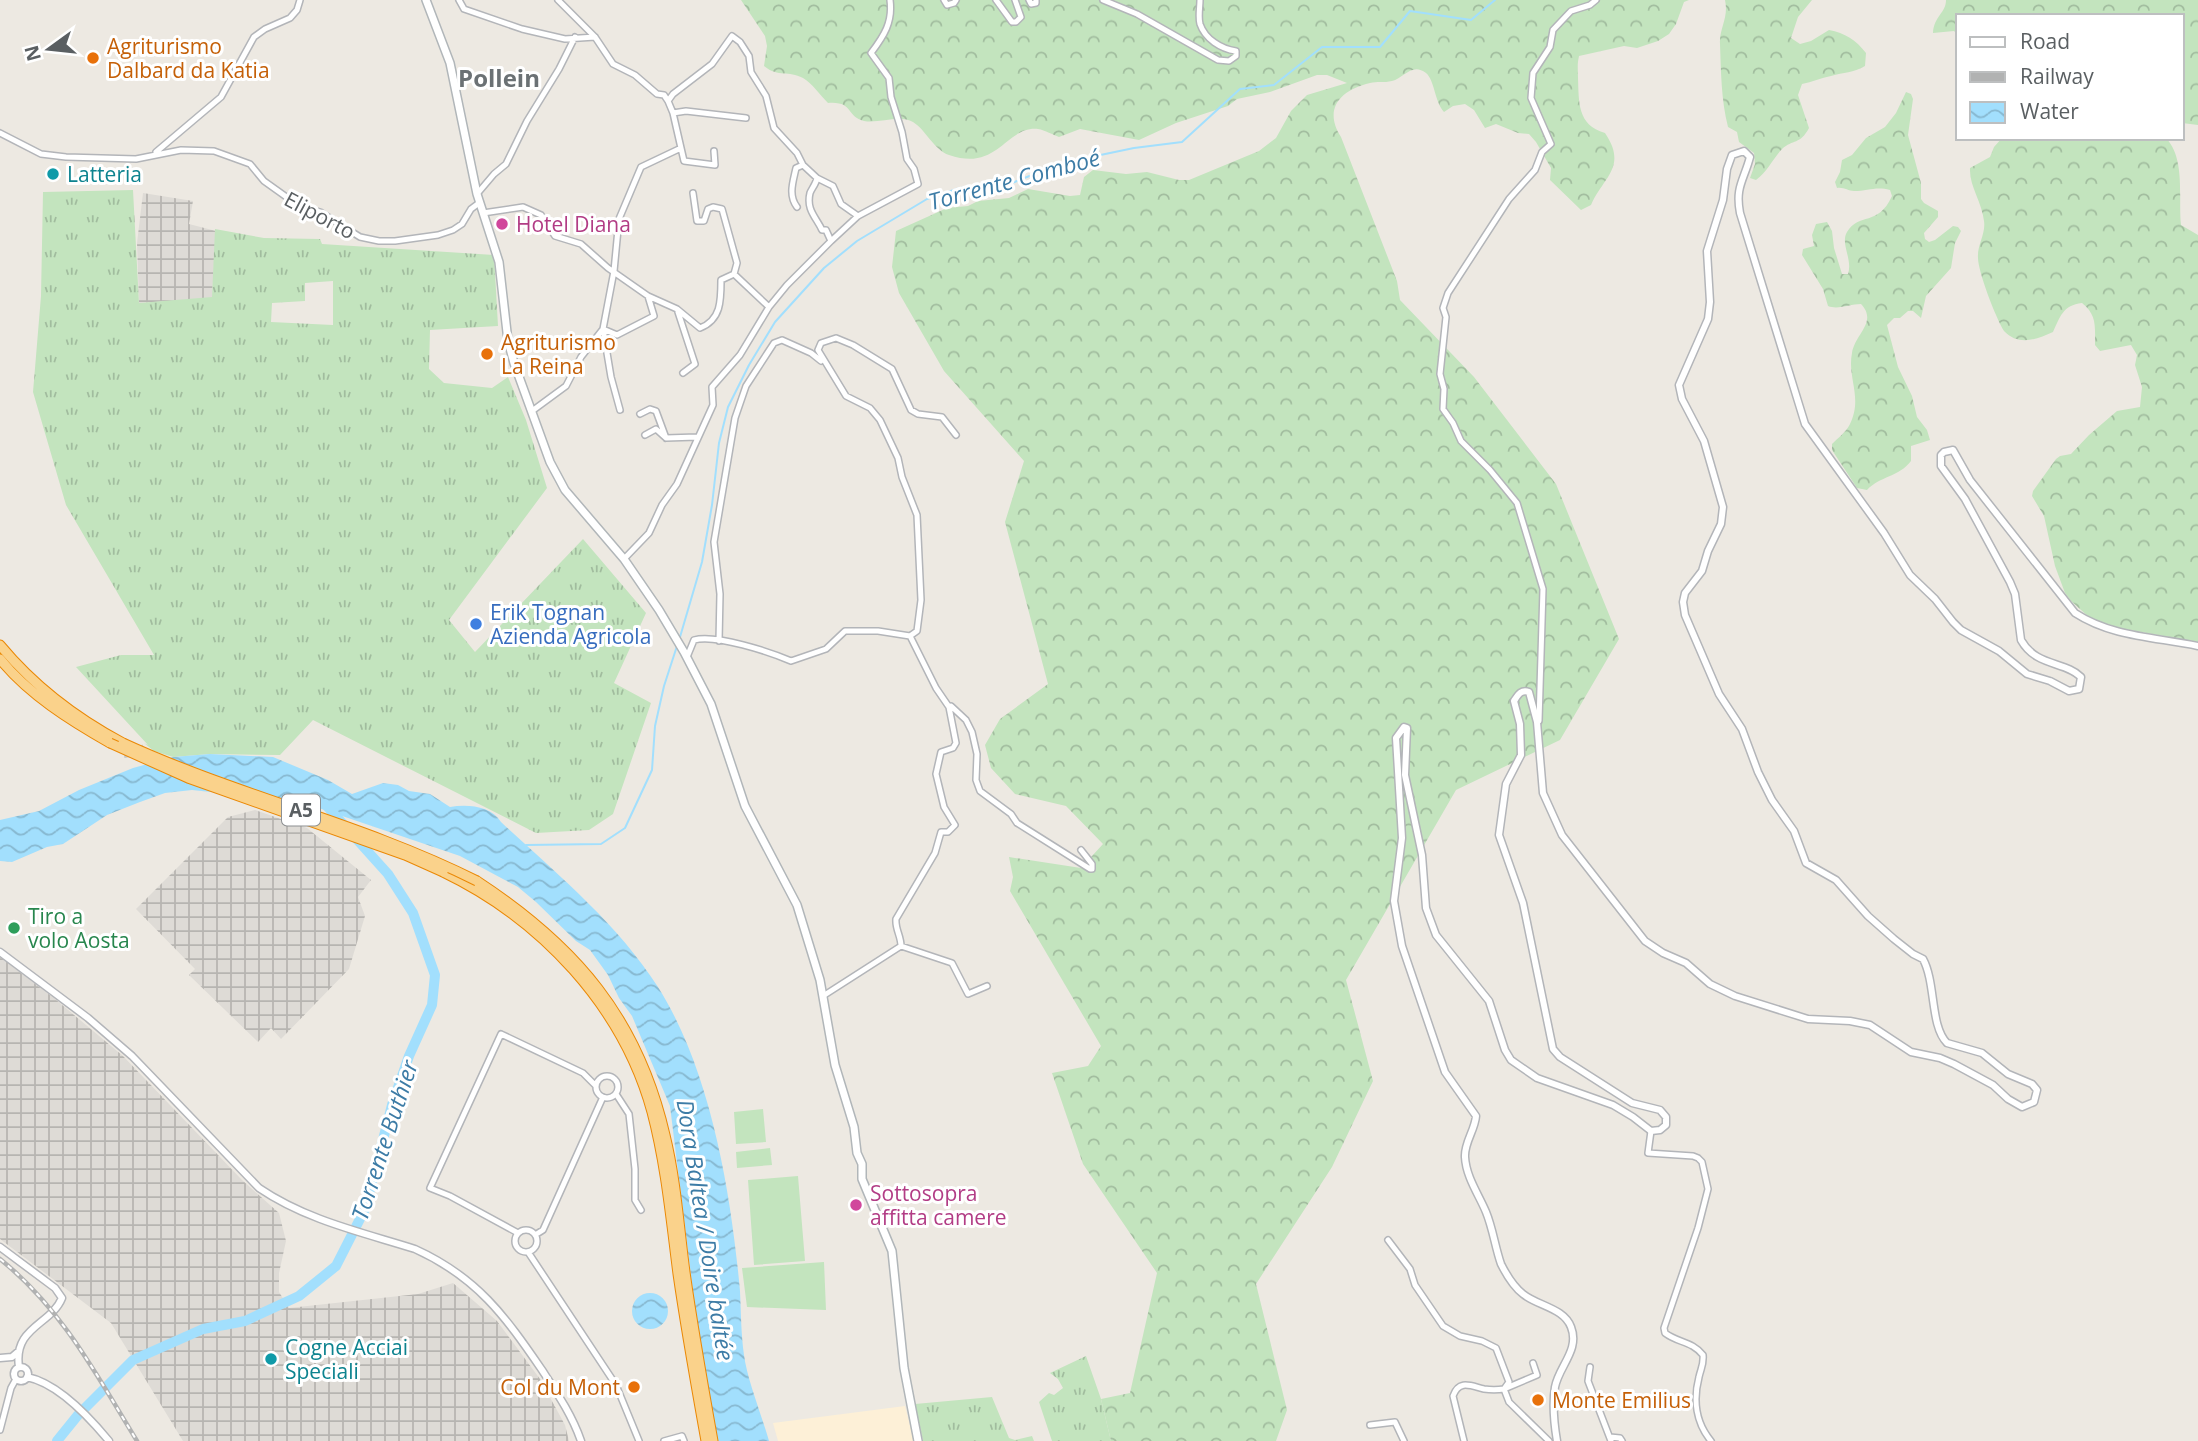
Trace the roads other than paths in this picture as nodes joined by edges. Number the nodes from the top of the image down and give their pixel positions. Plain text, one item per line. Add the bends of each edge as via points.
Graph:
1 (300, 0) edge
2 (426, 0) edge
3 (459, 0) edge
4 (558, 0) edge
5 (890, 0) edge
6 (944, 0) edge
7 (956, 0) edge
8 (996, 0) edge
9 (1015, 0) edge
10 (1029, 0) edge
11 (1036, 0) edge
12 (1103, 0) edge
13 (1200, 0) edge
14 (1596, 0) edge
15 (575, 37) junction
16 (594, 37) junction
17 (668, 101) junction
18 (673, 113) junction
19 (746, 118) dead end
20 (0, 133) edge
21 (681, 148) junction
22 (714, 151) dead end
23 (154, 155) junction
24 (803, 165) junction
25 (817, 178) junction
26 (693, 192) dead end
27 (477, 194) junction
28 (480, 203) junction
29 (797, 207) dead end
30 (483, 213) junction
31 (858, 216) junction
32 (831, 241) junction
33 (614, 271) junction
34 (734, 274) junction
35 (648, 296) junction
36 (769, 307) junction
37 (677, 309) junction
38 (603, 329) junction
39 (824, 363) junction
40 (683, 373) dead end
41 (620, 410) dead end
42 (532, 411) junction
43 (639, 414) dead end
44 (645, 435) dead end
45 (956, 435) dead end
46 (696, 437) junction
47 (666, 438) junction
48 (624, 559) junction
49 (910, 636) junction
50 (719, 641) junction
51 (0, 645) edge
52 (2198, 646) edge
53 (685, 654) junction
54 (0, 659) edge
55 (949, 708) junction
56 (1540, 755) junction
57 (1081, 850) dead end
58 (901, 946) junction
59 (0, 953) edge
60 (988, 986) dead end
61 (823, 996) junction
62 (596, 1086) junction
63 (616, 1094) junction
64 (603, 1097) junction
65 (1651, 1131) junction
66 (641, 1210) dead end
67 (518, 1233) junction
68 (535, 1236) junction
69 (1388, 1240) dead end
70 (0, 1247) edge
71 (528, 1252) junction
72 (20, 1350) junction
73 (0, 1359) edge
74 (1533, 1363) dead end
75 (1590, 1367) dead end
76 (17, 1369) junction
77 (27, 1377) junction
78 (16, 1379) junction
79 (1504, 1389) junction
80 (1370, 1425) dead end
81 (0, 1430) edge
82 (1610, 1439) edge
83 (109, 1441) edge
84 (581, 1441) edge
85 (639, 1441) edge
86 (664, 1441) edge
87 (684, 1441) edge
88 (706, 1441) edge
89 (713, 1441) edge
90 (918, 1441) edge
91 (1404, 1441) edge
92 (1464, 1441) edge
93 (1549, 1441) edge
94 (1557, 1441) edge
95 (1622, 1441) edge
96 (1711, 1441) edge

1 - 23 street via 290,18 254,37 221,97
2 - 27 main road via 450,63
3 - 15 street via 464,9 522,29
4 - 16 street
5 - 31 street via 887,32 871,53 889,78 907,159 918,184
6 - 7 street via 947,5
8 - 9 street via 1012,22 1017,22 1021,17
10 - 11 street via 1031,4
12 - 13 street via 1218,60 1229,61 1236,51 1224,50 1212,41 1199,23
14 - 56 street via 1571,10 1553,30 1550,47 1533,74 1531,98 1551,144 1462,267 1443,308 1443,409 1461,441 1517,503 1543,589
15 - 16 street
15 - 27 street via 506,164
16 - 17 street via 613,64 657,94 664,94
17 - 18 street
17 - 24 street via 712,64 732,36 749,56 774,128
18 - 19 street
18 - 21 street
20 - 23 street, Eliporto via 41,154 123,159
21 - 22 street via 684,161 715,165
21 - 33 street via 641,167 619,219
23 - 28 street, Eliporto via 214,151 250,164 264,181 299,206 320,212 360,237 379,241 453,230
24 - 25 street
24 - 29 street via 796,168 792,188
25 - 31 street via 833,186 841,204
25 - 32 street via 810,192 810,211
26 - 34 street via 697,221 704,221 713,206 723,209 737,263
27 - 28 main road
28 - 30 main road
30 - 33 street via 523,206 541,215 555,236 581,244
30 - 42 main road via 499,261 513,363
31 - 32 street
32 - 36 street
33 - 35 street
33 - 38 street
34 - 36 street
34 - 37 street via 721,280 719,312 709,325 700,328
35 - 37 street
35 - 38 street via 654,316 617,335
36 - 46 street via 740,355 712,387 713,405
37 - 40 street via 695,365
38 - 41 street
38 - 42 street via 566,386
39 - 45 street via 818,350 821,343 836,338 853,345 892,369 911,410 942,417
39 - 49 street via 846,396 870,408 880,420 917,515 921,600 917,631
39 - 50 street via 782,340 774,342 746,386 735,418 714,542
42 - 48 main road via 556,476
43 - 47 street via 656,411
44 - 47 street via 656,429
46 - 47 street
46 - 48 street via 677,484 649,533
48 - 53 main road
49 - 50 street via 845,631 826,649 791,661
49 - 55 street
50 - 53 street via 694,640
51 - 89 highway, A5, bridge via 70,711 123,743 430,857 477,881 530,918 580,965 616,1013 648,1077 670,1159
52 - 56 street via 2112,632 2075,613 1949,450 1941,455 1941,466 1965,499 2010,582 2021,640 2039,657 2076,672 2081,677 2079,689 2068,691 2028,674 1953,622 1910,575 1805,425 1740,212 1737,197 1750,157 1741,151 1732,155 1729,163 1707,251 1708,320 1679,386 1704,441 1723,507 1723,519 1702,571 1685,593 1683,608 1719,694 1742,729 1772,800 1794,831 1806,863 1836,880 1868,916 1923,959 1931,977 1942,1038 1982,1053 2008,1074 2032,1084 2037,1090 2034,1102 2022,1107 2015,1104 1985,1081 1940,1058 1911,1052 1870,1025 1808,1019 1735,996 1710,984 1683,960 1663,953 1637,933 1562,835 1543,793
53 - 61 main road via 715,714 745,806 797,905
54 - 88 highway, A5, bridge via 61,713 110,743 164,768 405,855 463,881 510,912 560,956 602,1006 631,1055 651,1110
55 - 57 street via 966,720 972,732 979,791 1029,832 1092,869
55 - 58 street via 956,743 941,752 936,774 944,807 956,825 941,832 935,853 896,919
56 - 65 street via 1538,722 1529,692 1523,691 1514,702 1521,755 1506,784 1499,835 1525,913 1553,1049 1632,1103 1663,1112 1666,1125
58 - 60 street via 952,963 968,994
58 - 61 street
59 - 84 street via 132,1056 259,1188 293,1209 430,1256 483,1293 510,1323 566,1406
61 - 90 main road via 862,1179 888,1236 895,1265 904,1368
62 - 63 street via 604,1076 612,1077 619,1086
62 - 64 street
62 - 67 street via 583,1073 501,1034 430,1188
63 - 64 street
63 - 66 street via 629,1114 635,1200
64 - 68 street via 542,1230
65 - 94 street via 1613,1105 1537,1078 1511,1060 1489,1001 1436,935 1426,908 1422,855 1406,784 1408,736 1404,727 1396,738 1402,838 1394,901 1405,955 1441,1062 1476,1116 1465,1157 1500,1258 1522,1294 1553,1309 1572,1328 1571,1353 1556,1386
65 - 96 street via 1648,1153 1698,1158 1708,1189 1664,1328 1670,1337 1689,1343 1703,1355 1697,1410 1703,1433
67 - 68 street via 529,1231
67 - 71 street via 516,1247
68 - 71 street via 536,1246
69 - 79 street via 1443,1326 1496,1348 1508,1382
70 - 72 street via 62,1298 28,1332
71 - 85 street via 616,1385
72 - 73 street
72 - 76 street
73 - 76 street
74 - 79 street via 1537,1375
75 - 82 street via 1588,1381
76 - 77 street via 27,1370
76 - 78 street
77 - 78 street
77 - 83 street via 41,1380 61,1394
78 - 81 street
79 - 92 street via 1467,1384 1454,1391
79 - 93 street via 1509,1402
80 - 91 street via 1395,1422
82 - 95 street
86 - 87 street via 682,1436

